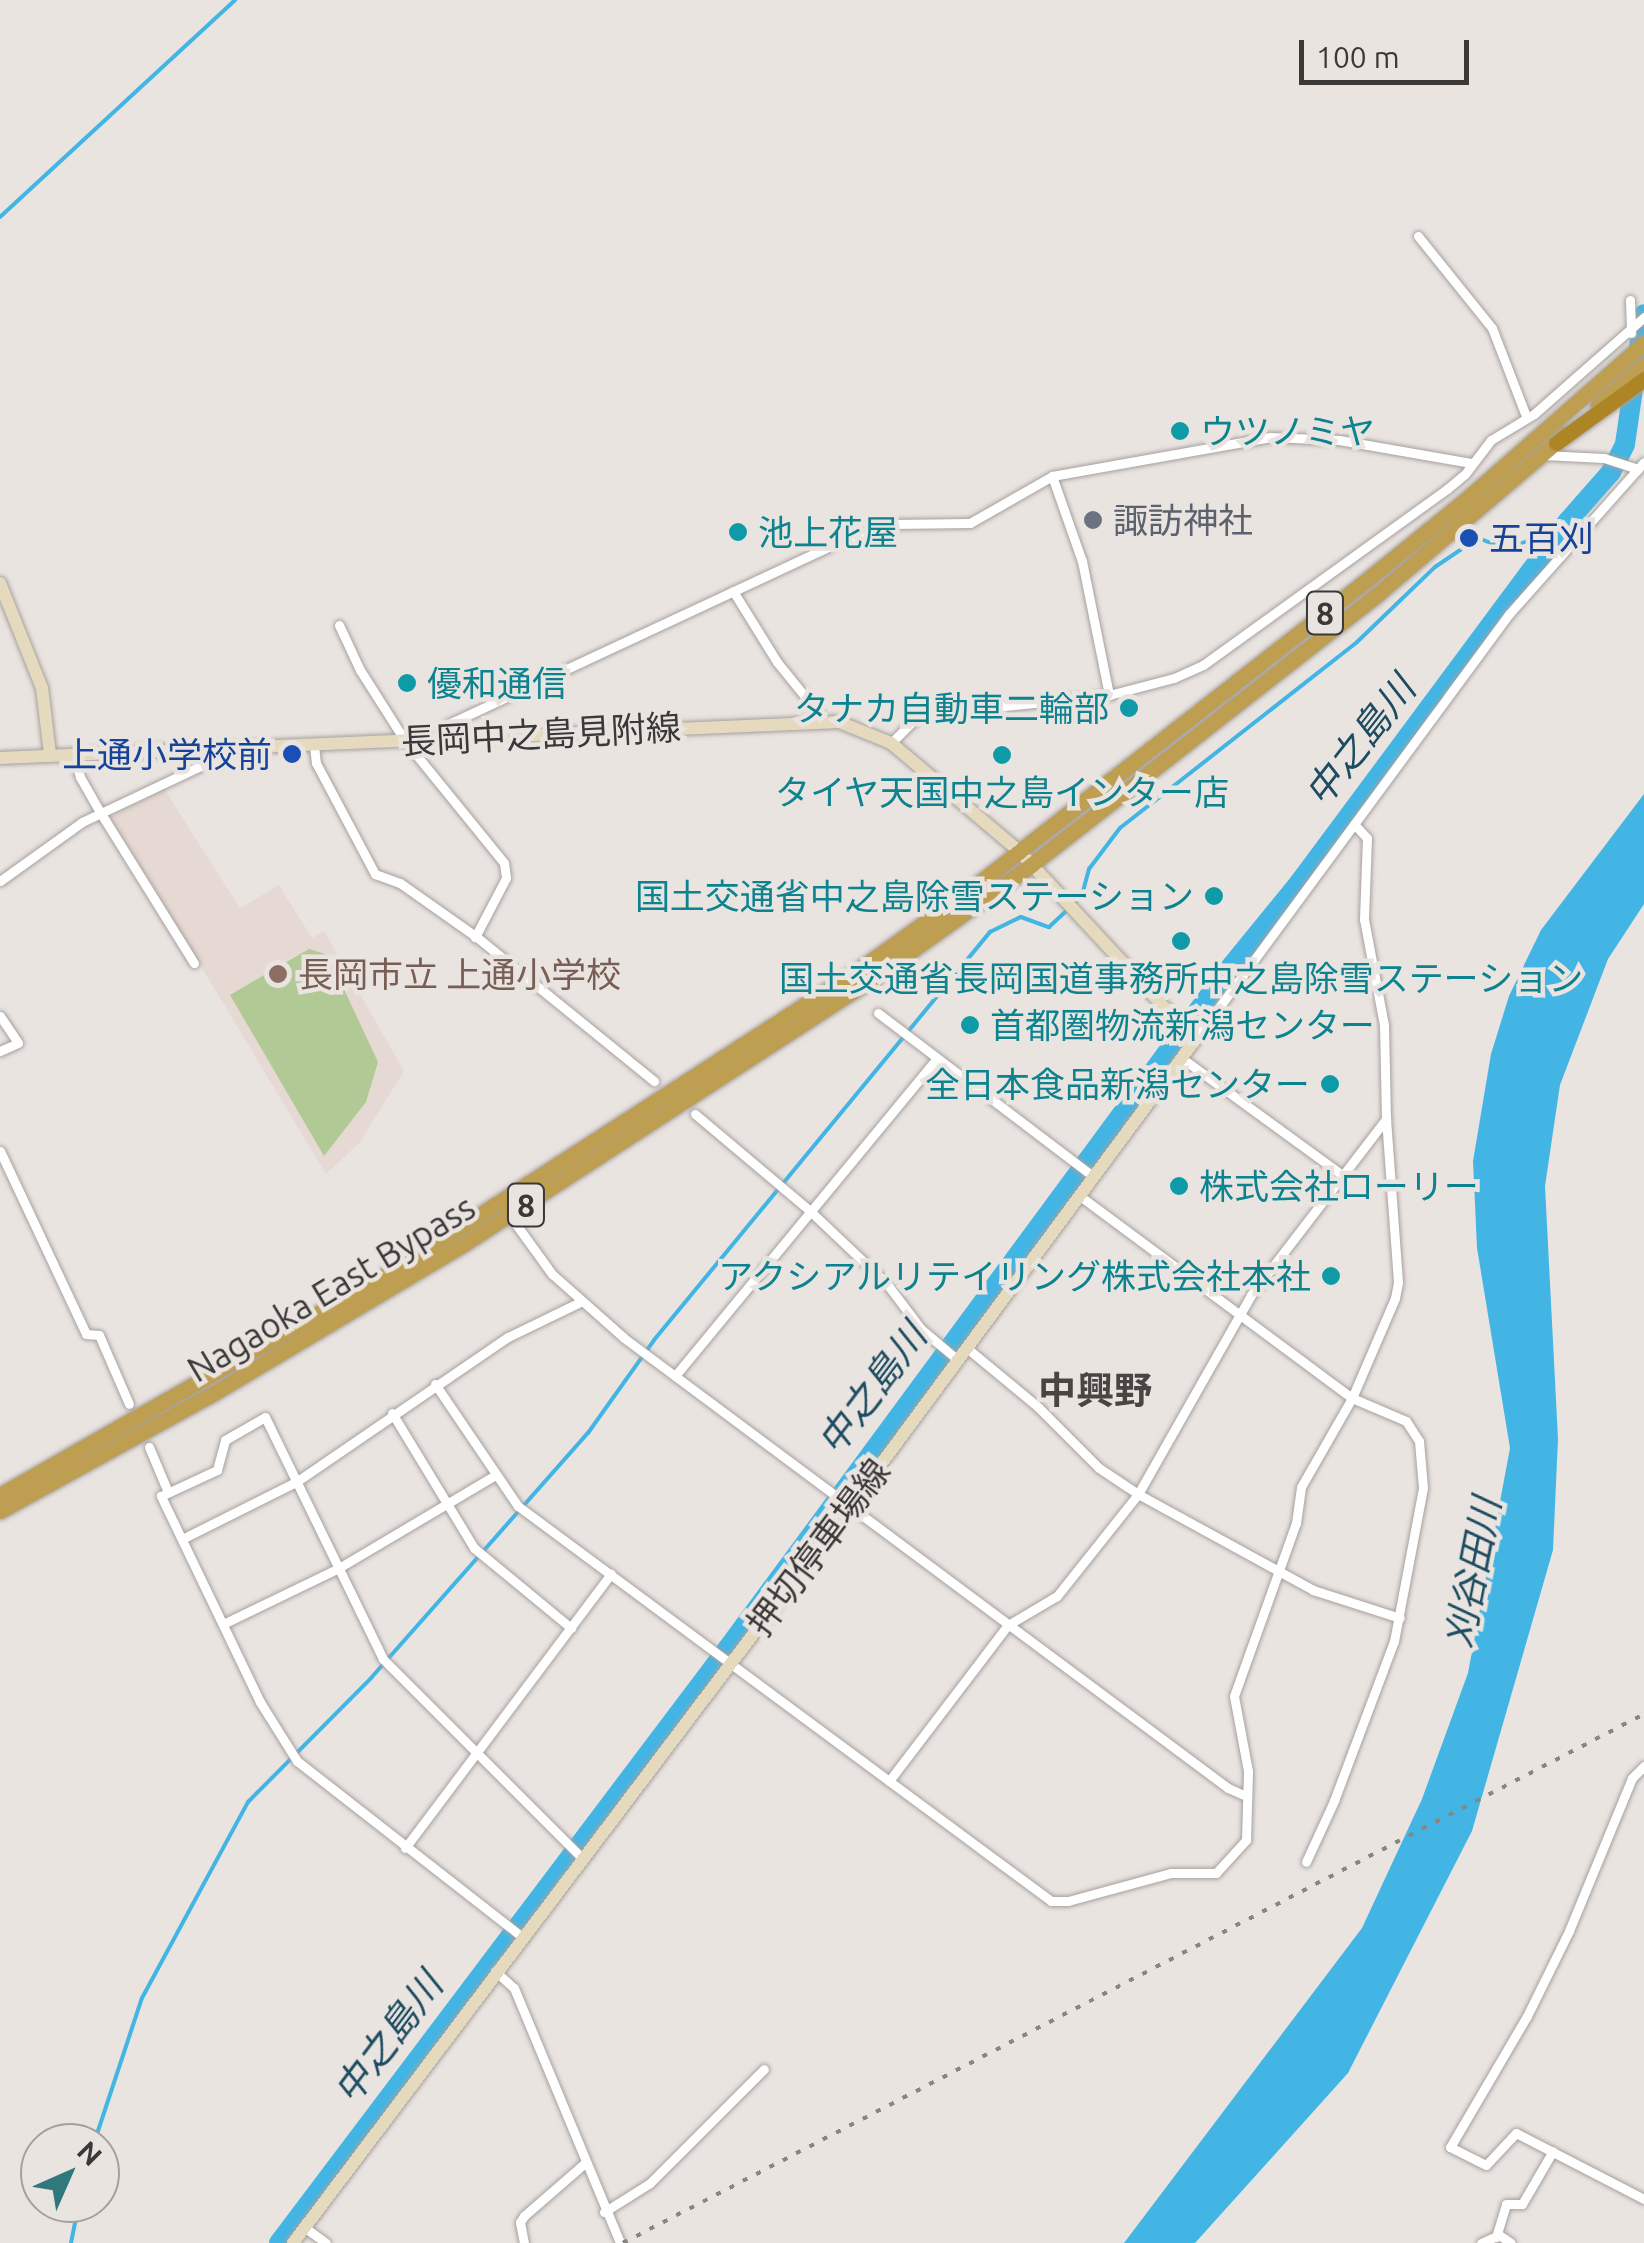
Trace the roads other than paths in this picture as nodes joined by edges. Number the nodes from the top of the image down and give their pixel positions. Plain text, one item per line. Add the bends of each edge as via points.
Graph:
1 (1418, 236) dead end
2 (1630, 300) dead end
3 (1644, 317) edge
4 (1637, 338) edge
5 (1644, 365) edge
6 (1644, 379) edge
7 (1623, 391) junction
8 (1526, 416) junction
9 (1543, 455) junction
10 (1471, 464) junction
11 (1641, 465) edge
12 (1052, 476) junction
13 (1348, 564) junction
14 (1364, 583) junction
15 (0, 584) edge
16 (733, 591) junction
17 (6, 617) edge
18 (339, 625) dead end
19 (1109, 696) junction
20 (824, 720) junction
21 (435, 739) junction
22 (405, 741) junction
23 (890, 743) junction
24 (314, 745) junction
25 (221, 750) junction
26 (50, 754) junction
27 (74, 754) junction
28 (0, 758) edge
29 (100, 812) junction
30 (1354, 824) junction
31 (1020, 852) junction
32 (1031, 865) junction
33 (0, 881) edge
34 (474, 937) junction
35 (194, 962) dead end
36 (878, 1013) dead end
37 (0, 1016) edge
38 (1195, 1040) junction
39 (0, 1051) edge
40 (936, 1059) junction
41 (1182, 1059) junction
42 (654, 1081) dead end
43 (694, 1114) dead end
44 (1386, 1119) junction
45 (0, 1151) edge
46 (1342, 1176) junction
47 (1094, 1178) junction
48 (1080, 1196) junction
49 (809, 1210) junction
50 (510, 1216) junction
51 (580, 1302) junction
52 (1241, 1314) junction
53 (968, 1348) junction
54 (958, 1360) junction
55 (675, 1376) junction
56 (434, 1384) junction
57 (1352, 1398) junction
58 (129, 1404) dead end
59 (392, 1413) junction
60 (149, 1447) dead end
61 (495, 1475) junction
62 (296, 1482) junction
63 (168, 1492) junction
64 (1138, 1494) junction
65 (0, 1496) edge
66 (842, 1499) junction
67 (446, 1504) junction
68 (0, 1511) edge
69 (182, 1539) junction
70 (337, 1569) junction
71 (1278, 1570) junction
72 (612, 1574) junction
73 (1400, 1618) junction
74 (224, 1624) junction
75 (1008, 1625) junction
76 (571, 1628) junction
77 (731, 1663) junction
78 (478, 1750) junction
79 (1644, 1766) edge
80 (889, 1781) junction
81 (1244, 1795) junction
82 (406, 1848) junction
83 (583, 1858) junction
84 (1306, 1862) dead end
85 (521, 1936) junction
86 (495, 1971) junction
87 (764, 2070) dead end
88 (1553, 2151) junction
89 (585, 2163) junction
90 (1644, 2199) edge
91 (604, 2212) junction
92 (304, 2227) junction
93 (1496, 2237) junction
94 (293, 2243) edge
95 (326, 2243) edge
96 (524, 2243) edge
97 (620, 2243) edge
98 (1481, 2243) edge
99 (1511, 2243) edge

1 - 8 street via 1492,328
2 - 4 street
3 - 4 street
4 - 8 street
4 - 14 highway, 8 via 1622,363
5 - 7 highway
6 - 7 highway
7 - 9 highway, 8
8 - 10 street
9 - 11 street
9 - 32 highway, 8 via 1379,594
10 - 12 street via 1339,440 1270,436
10 - 13 street
11 - 30 street via 1508,614
12 - 16 street via 970,523 882,527
12 - 19 street via 1082,561
13 - 14 street
13 - 19 street via 1203,664
14 - 31 highway, 8
15 - 17 main road
16 - 20 street
16 - 21 street via 453,722
17 - 26 main road via 42,688
18 - 22 street
19 - 23 street via 930,714
20 - 21 main road, 長岡中之島見附線
20 - 23 main road, 長岡中之島見附線 via 860,727
21 - 22 main road, 長岡中之島見附線
22 - 24 main road, 長岡中之島見附線
22 - 34 street via 508,871
23 - 31 main road, 長岡中之島見附線
24 - 25 main road, 長岡中之島見附線
24 - 34 street via 316,763 375,874 400,883
25 - 27 main road, 長岡中之島見附線
25 - 29 street via 211,762
26 - 27 main road, 長岡中之島見附線
26 - 28 main road, 長岡中之島見附線
27 - 29 street
29 - 33 street
29 - 35 street
30 - 38 street
30 - 44 street via 1367,838 1364,919 1384,1025
31 - 32 main road, 長岡中之島見附線
31 - 65 highway, Nagaoka East Bypass / 8 via 857,970 517,1193
32 - 38 main road
32 - 50 highway, Nagaoka East Bypass / 8 via 841,1000
34 - 42 street
36 - 40 street
37 - 39 street via 18,1043
38 - 41 main road, 押切停車場線
40 - 47 street
40 - 49 street
41 - 46 street
41 - 47 main road, 押切停車場線
43 - 49 street
44 - 46 street
44 - 57 street via 1398,1282
45 - 58 street via 86,1334 99,1335
46 - 52 street
47 - 48 main road, 押切停車場線
48 - 52 street
48 - 53 main road, 押切停車場線
49 - 54 street
49 - 55 street
50 - 51 street
50 - 68 highway, Nagaoka East Bypass / 8 via 214,1393
51 - 55 street
51 - 56 street
52 - 57 street
52 - 64 street
53 - 54 main road, 押切停車場線
53 - 64 street via 1098,1468
54 - 66 main road, 押切停車場線
55 - 66 street
56 - 59 street
56 - 61 street
57 - 71 street via 1301,1487
57 - 73 street via 1406,1421 1423,1457
59 - 62 street
59 - 67 street
60 - 63 street
61 - 67 street
61 - 72 street via 518,1506
62 - 63 street via 265,1417 225,1440 217,1470
62 - 69 street
62 - 70 street
63 - 69 street via 161,1496
64 - 71 street
64 - 75 street via 1057,1596
66 - 75 street
66 - 77 main road, 押切停車場線
67 - 70 street
67 - 76 street via 487,1561
69 - 74 street
70 - 74 street
70 - 78 street via 383,1659
71 - 73 street via 1313,1590
71 - 81 street via 1234,1696 1248,1771
72 - 76 street
72 - 77 street
73 - 84 street
74 - 82 street via 297,1761
75 - 80 street
75 - 81 street
76 - 78 street
77 - 80 street
77 - 83 main road, 押切停車場線
78 - 82 street
78 - 83 street
79 - 88 street via 1632,1778 1570,1932 1450,2147 1486,2165 1516,2133
80 - 81 street via 1058,1903 1171,1873 1216,1873 1246,1840
82 - 85 street
83 - 85 main road, 押切停車場線
85 - 86 main road, 押切停車場線
86 - 89 street via 514,1988
86 - 92 main road, 押切停車場線
87 - 91 street via 650,2182
88 - 90 street
88 - 93 street via 1522,2204 1506,2204
89 - 91 street
89 - 96 street via 524,2216
91 - 97 street
92 - 94 main road, 押切停車場線
92 - 95 street
93 - 98 street
93 - 99 street

